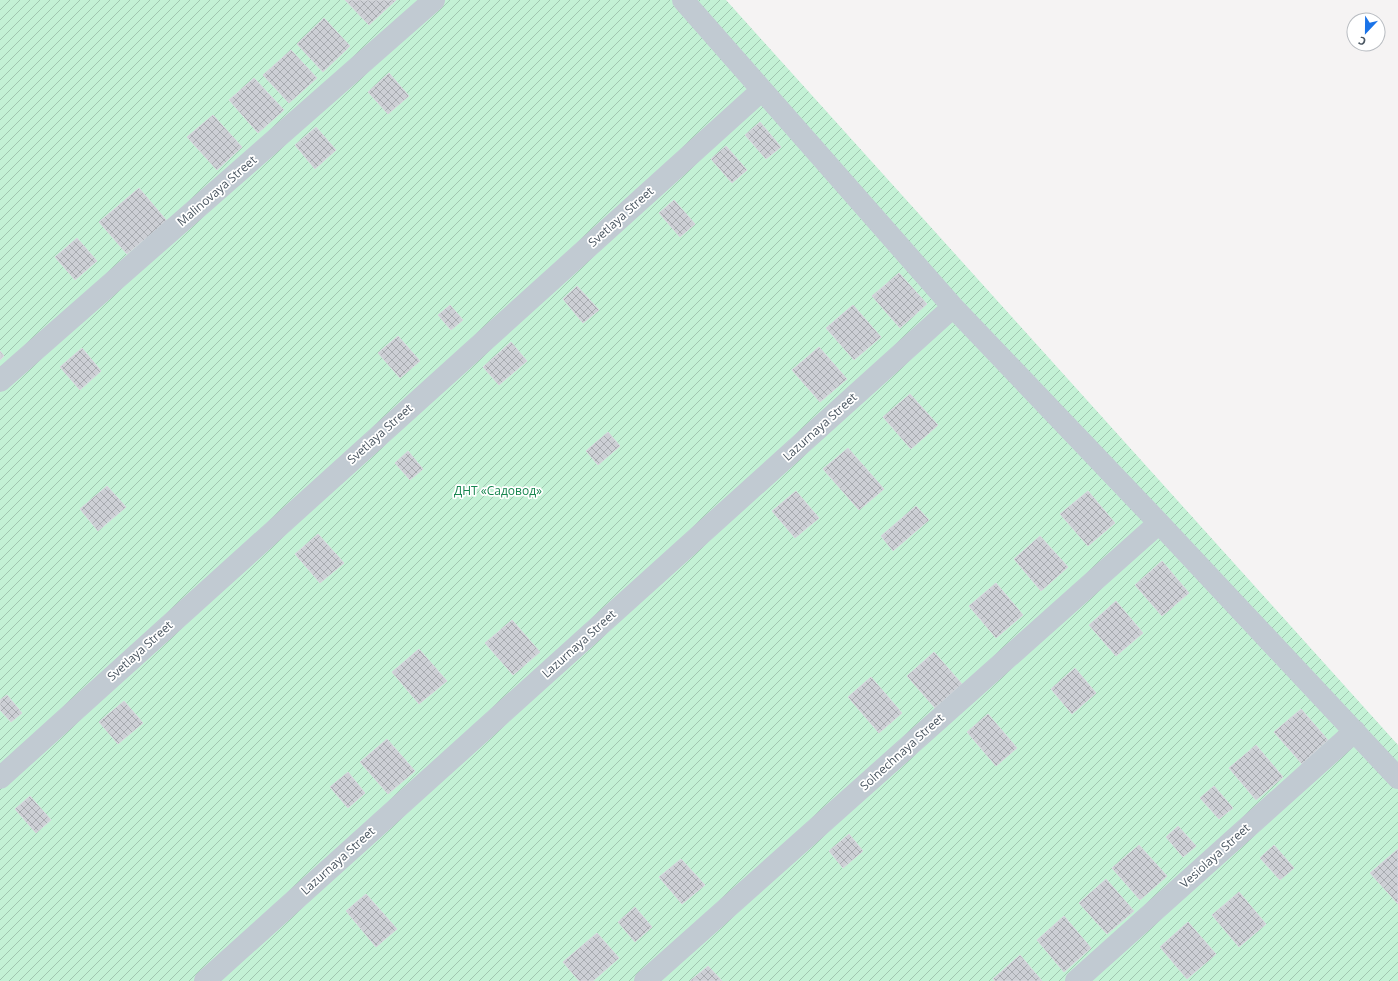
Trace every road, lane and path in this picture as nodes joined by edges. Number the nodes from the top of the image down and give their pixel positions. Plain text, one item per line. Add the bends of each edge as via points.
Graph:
1 (434, 0) edge
2 (683, 0) edge
3 (761, 91) junction
4 (953, 307) junction
5 (0, 381) edge
6 (1159, 523) junction
7 (1355, 731) junction
8 (0, 778) edge
9 (1398, 778) edge
10 (205, 981) edge
11 (645, 981) edge
12 (1076, 981) edge

1 - 5 street, Malinovaya Street
2 - 3 street
3 - 4 street
3 - 8 street, Svetlaya Street
4 - 6 street
4 - 10 street, Lazurnaya Street
6 - 7 street
6 - 11 street, Solnechnaya Street
7 - 9 street
7 - 12 street, Vesiolaya Street

